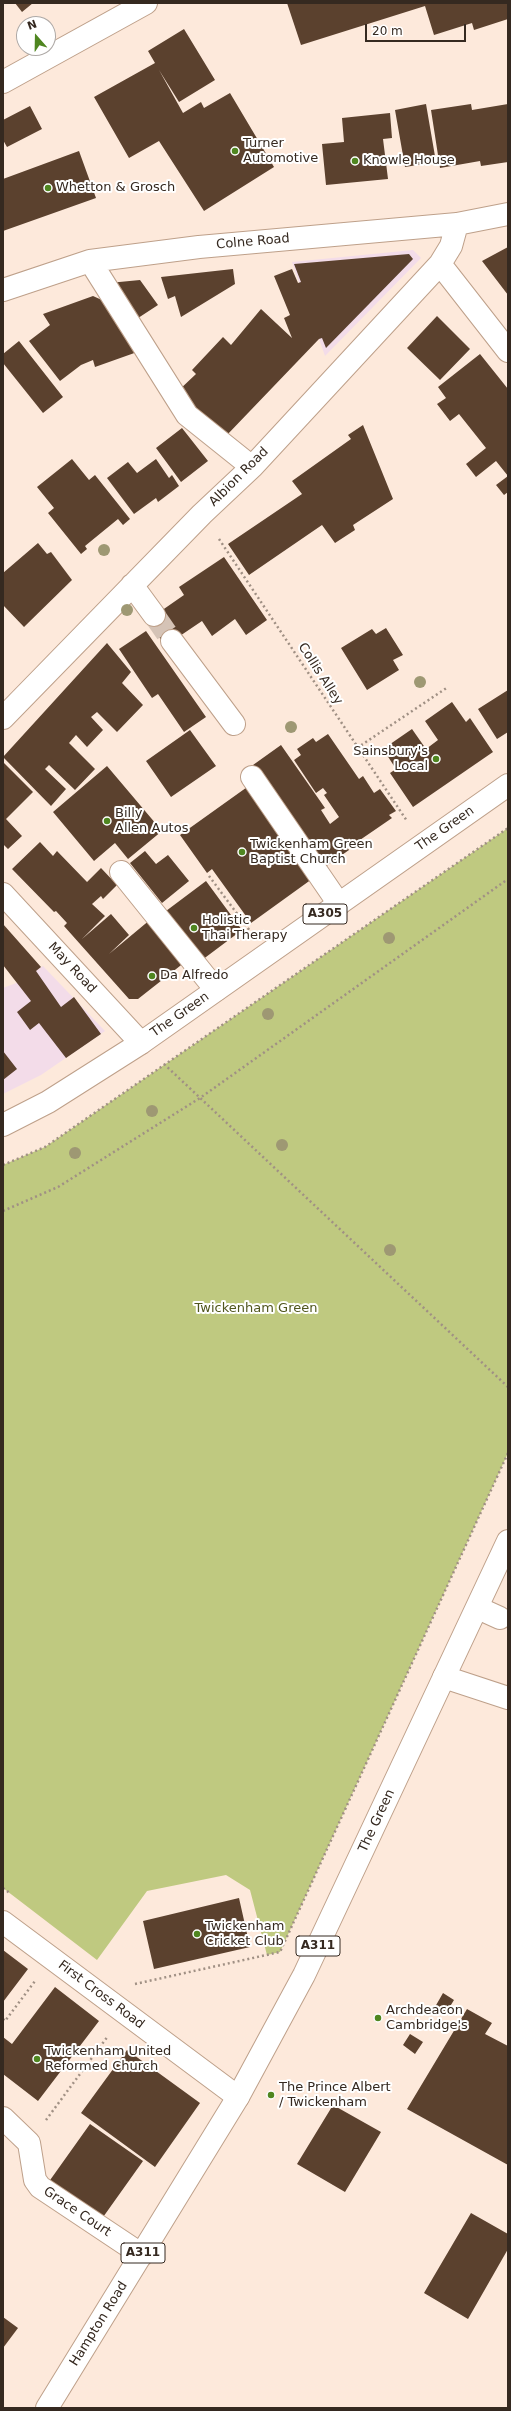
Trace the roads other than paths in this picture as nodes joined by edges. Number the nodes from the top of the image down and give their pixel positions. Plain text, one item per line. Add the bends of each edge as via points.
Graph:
1 (137, 5) edge
2 (3, 82) edge
3 (508, 214) edge
4 (457, 224) junction
5 (90, 261) junction
6 (440, 264) junction
7 (3, 290) edge
8 (508, 351) edge
9 (252, 467) junction
10 (132, 585) junction
11 (154, 616) tunnel mouth
12 (172, 641) tunnel mouth
13 (3, 718) edge
14 (234, 724) dead end
15 (252, 777) dead end
16 (508, 785) edge
17 (121, 872) dead end
18 (3, 894) edge
19 (339, 904) junction
20 (216, 990) junction
21 (141, 1043) junction
22 (3, 1125) edge
23 (508, 1541) edge
24 (478, 1608) junction
25 (500, 1618) dead end
26 (444, 1677) junction
27 (508, 1698) edge
28 (3, 1922) edge
29 (238, 2097) junction
30 (3, 2118) edge
31 (142, 2254) junction
32 (47, 2408) edge

1 - 2 street
3 - 4 street, Colne Road
4 - 5 street, Colne Road via 199,247
4 - 6 street, Albion Road via 451,246
5 - 7 street, Colne Road
5 - 9 street via 187,414
6 - 8 street
6 - 9 street, Albion Road
9 - 10 street, Albion Road
10 - 11 street
10 - 13 street, Albion Road
12 - 14 street
15 - 19 street
16 - 19 street, The Green / A305
17 - 20 street
18 - 21 street, May Road
19 - 20 street, The Green / A305
20 - 21 street, The Green / A305
21 - 22 street, The Green / A305 via 48,1102
23 - 24 street, The Green / A311
24 - 25 street
24 - 26 street, The Green / A311
26 - 27 street
26 - 29 street, The Green / A311 via 304,1975
28 - 29 street, First Cross Road
29 - 31 street, Hampton Road / A311
30 - 31 street, Grace Court via 29,2143 35,2180 40,2187
31 - 32 street, Hampton Road / A311

